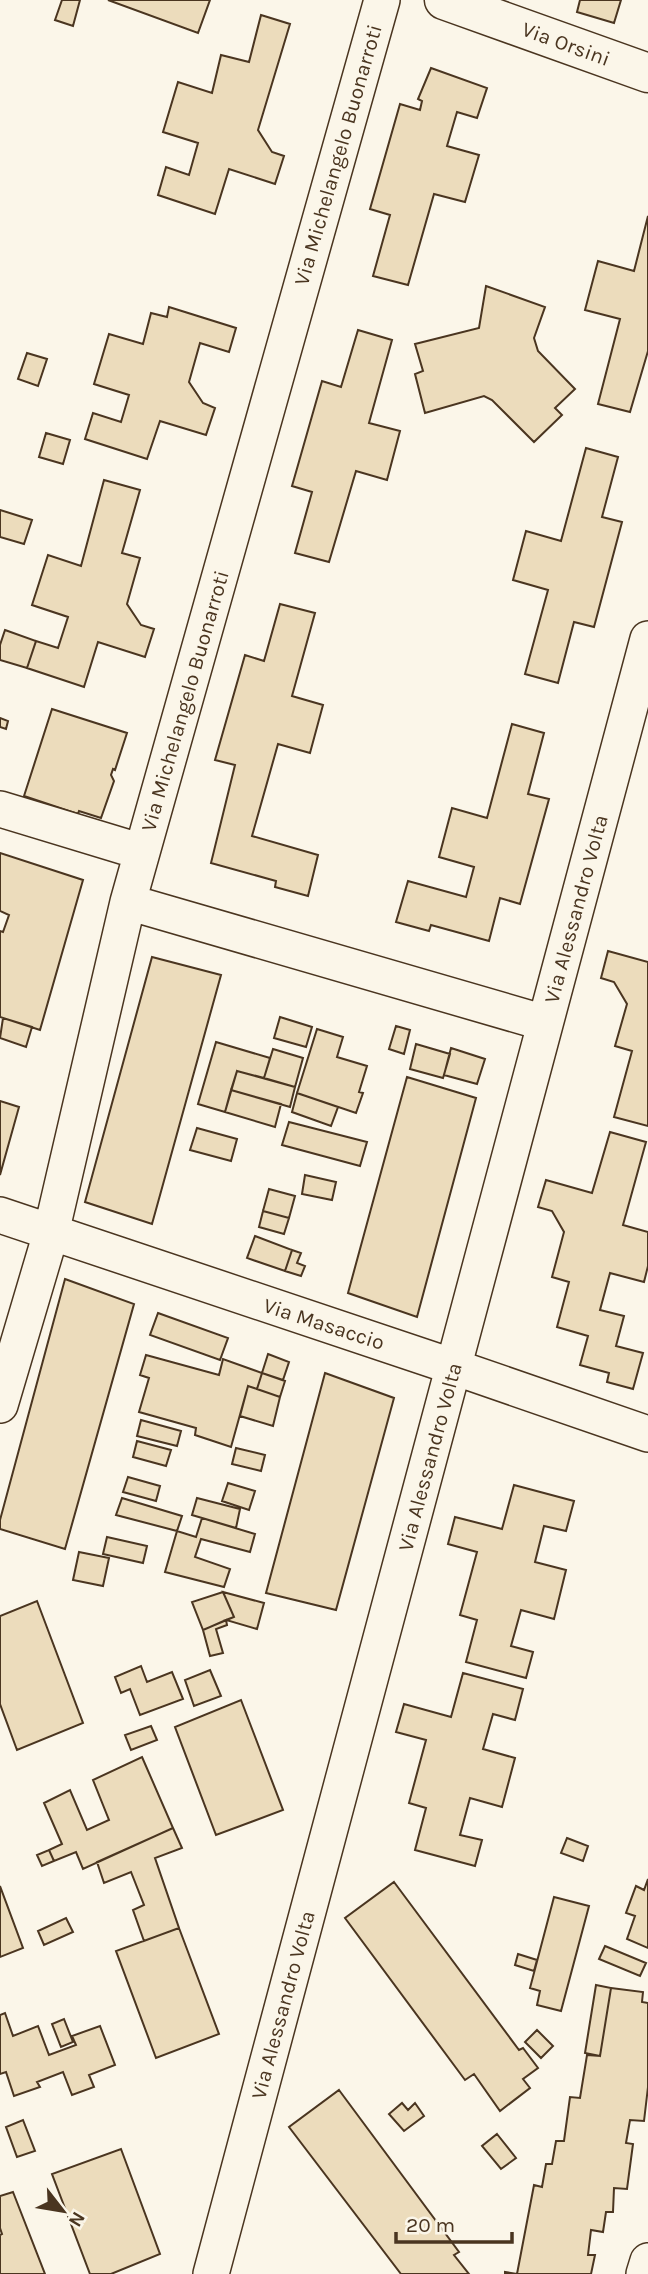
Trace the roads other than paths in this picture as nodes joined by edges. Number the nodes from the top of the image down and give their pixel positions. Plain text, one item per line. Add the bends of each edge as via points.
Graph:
1 (382, 0) edge
2 (444, 0) edge
3 (648, 73) edge
4 (648, 639) edge
5 (0, 809) edge
6 (142, 852) junction
7 (128, 902) junction
8 (545, 1023) junction
9 (0, 1215) edge
10 (51, 1233) junction
11 (454, 1367) junction
12 (0, 1405) edge
13 (648, 1434) edge
14 (648, 2260) edge
15 (211, 2274) edge
16 (644, 2274) edge

1 - 6 street, Via Michelangelo Buonarroti
2 - 3 main road, Via Orsini
4 - 8 street, Via Alessandro Volta
5 - 6 street
6 - 7 street, Via Michelangelo Buonarroti
7 - 8 street
7 - 10 street, Via Michelangelo Buonarroti
8 - 11 street, Via Alessandro Volta
9 - 10 street, Via Masaccio
10 - 11 street, Via Masaccio
10 - 12 street, Via Michelangelo Buonarroti
11 - 13 street, Via Masaccio
11 - 15 street, Via Alessandro Volta
14 - 16 street

